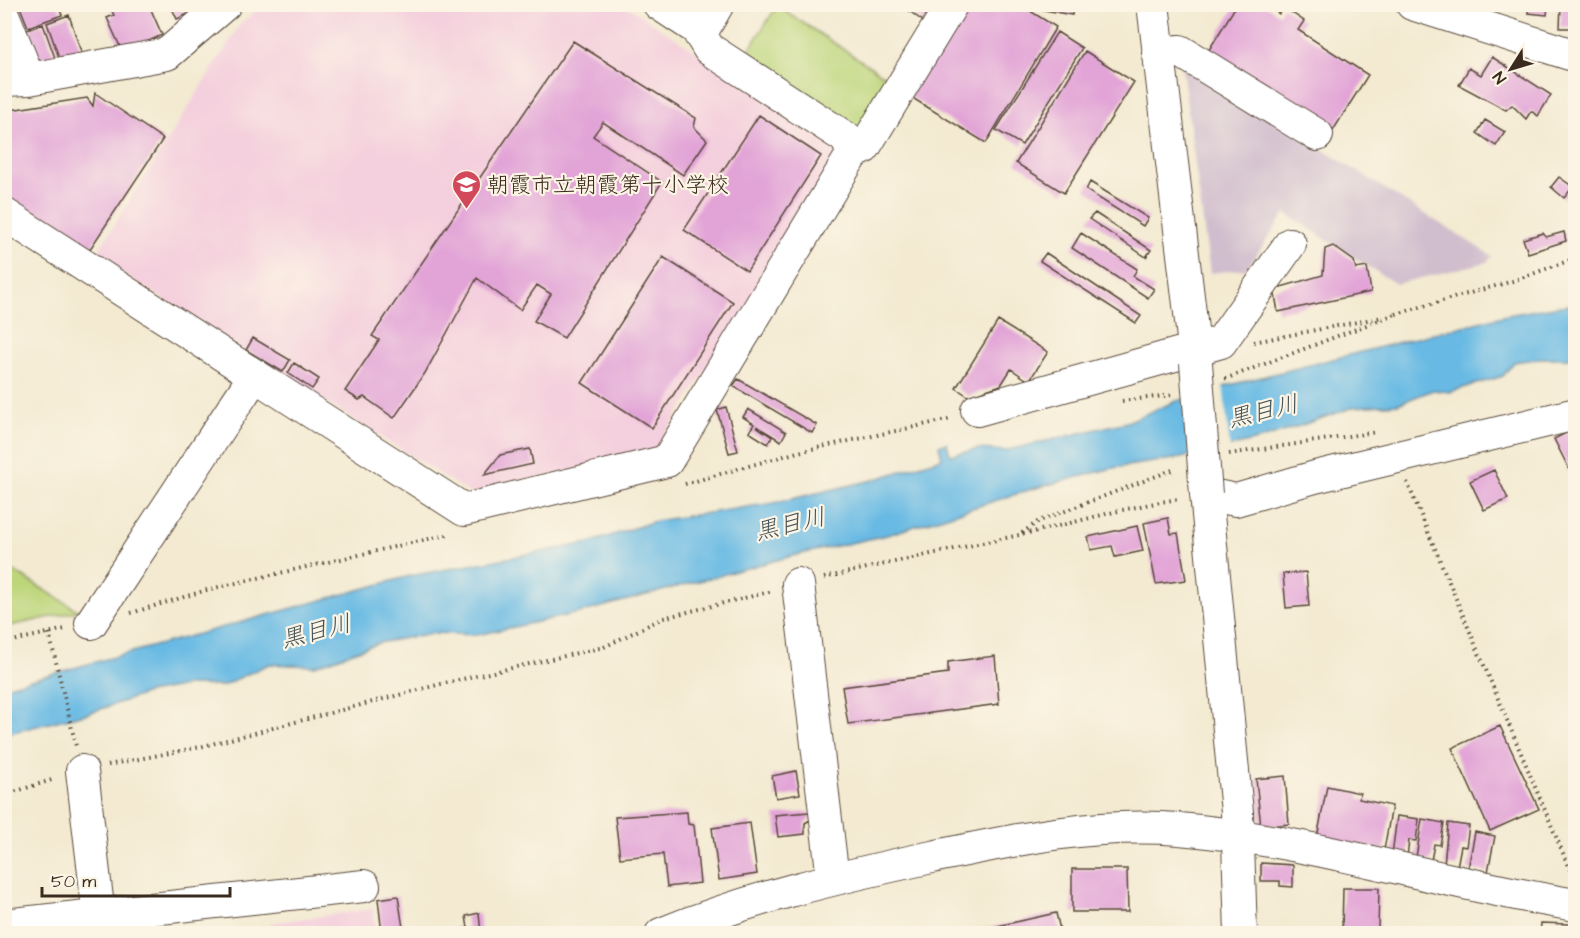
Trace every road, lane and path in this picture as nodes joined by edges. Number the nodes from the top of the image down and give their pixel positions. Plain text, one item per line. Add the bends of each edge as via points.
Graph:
1 (659, 4) edge
2 (717, 4) edge
3 (952, 4) edge
4 (1153, 4) edge
5 (1412, 4) edge
6 (215, 9) edge
7 (4, 17) edge
8 (700, 35) junction
9 (1158, 53) junction
10 (1575, 56) edge
11 (17, 79) edge
12 (1317, 135) dead end
13 (853, 153) junction
14 (4, 214) edge
15 (1290, 244) dead end
16 (1575, 258) edge
17 (1245, 344) dead end
18 (1195, 355) junction
19 (255, 375) junction
20 (977, 410) joint
21 (1575, 414) edge
22 (1397, 456) junction
23 (684, 485) dead end
24 (1206, 494) junction
25 (461, 522) junction
26 (446, 535) junction
27 (798, 584) junction
28 (91, 623) junction
29 (49, 633) junction
30 (4, 643) edge
31 (82, 771) junction
32 (4, 795) edge
33 (1239, 837) junction
34 (833, 879) junction
35 (1575, 883) edge
36 (364, 886) dead end
37 (1575, 905) edge
38 (100, 923) edge
39 (4, 925) edge
40 (661, 933) edge
41 (1241, 933) edge

1 - 8 street
2 - 8 street
3 - 13 street via 864,148
4 - 9 street
5 - 10 street
6 - 11 street via 168,54
7 - 11 street
8 - 13 street via 708,49 846,138
9 - 12 street via 1180,51
9 - 18 street
13 - 25 street via 667,461
14 - 19 street
15 - 18 street via 1227,336
16 - 17 path via 1513,281 1391,315
18 - 20 street
18 - 24 street, bridge
19 - 25 street
19 - 28 street
20 - 23 path via 798,452
21 - 22 street
22 - 24 street via 1236,500
22 - 35 path
24 - 27 path via 1116,510
24 - 33 street
25 - 26 path
25 - 26 path
26 - 28 path via 210,590
27 - 31 path via 663,618 604,647 445,683 200,747
27 - 34 street
28 - 29 path
29 - 30 path
29 - 31 path
31 - 32 path
31 - 38 street
33 - 34 street via 1152,827 1088,830 1012,840
33 - 37 street
33 - 41 street
34 - 40 street via 725,908
36 - 38 street
38 - 39 street

